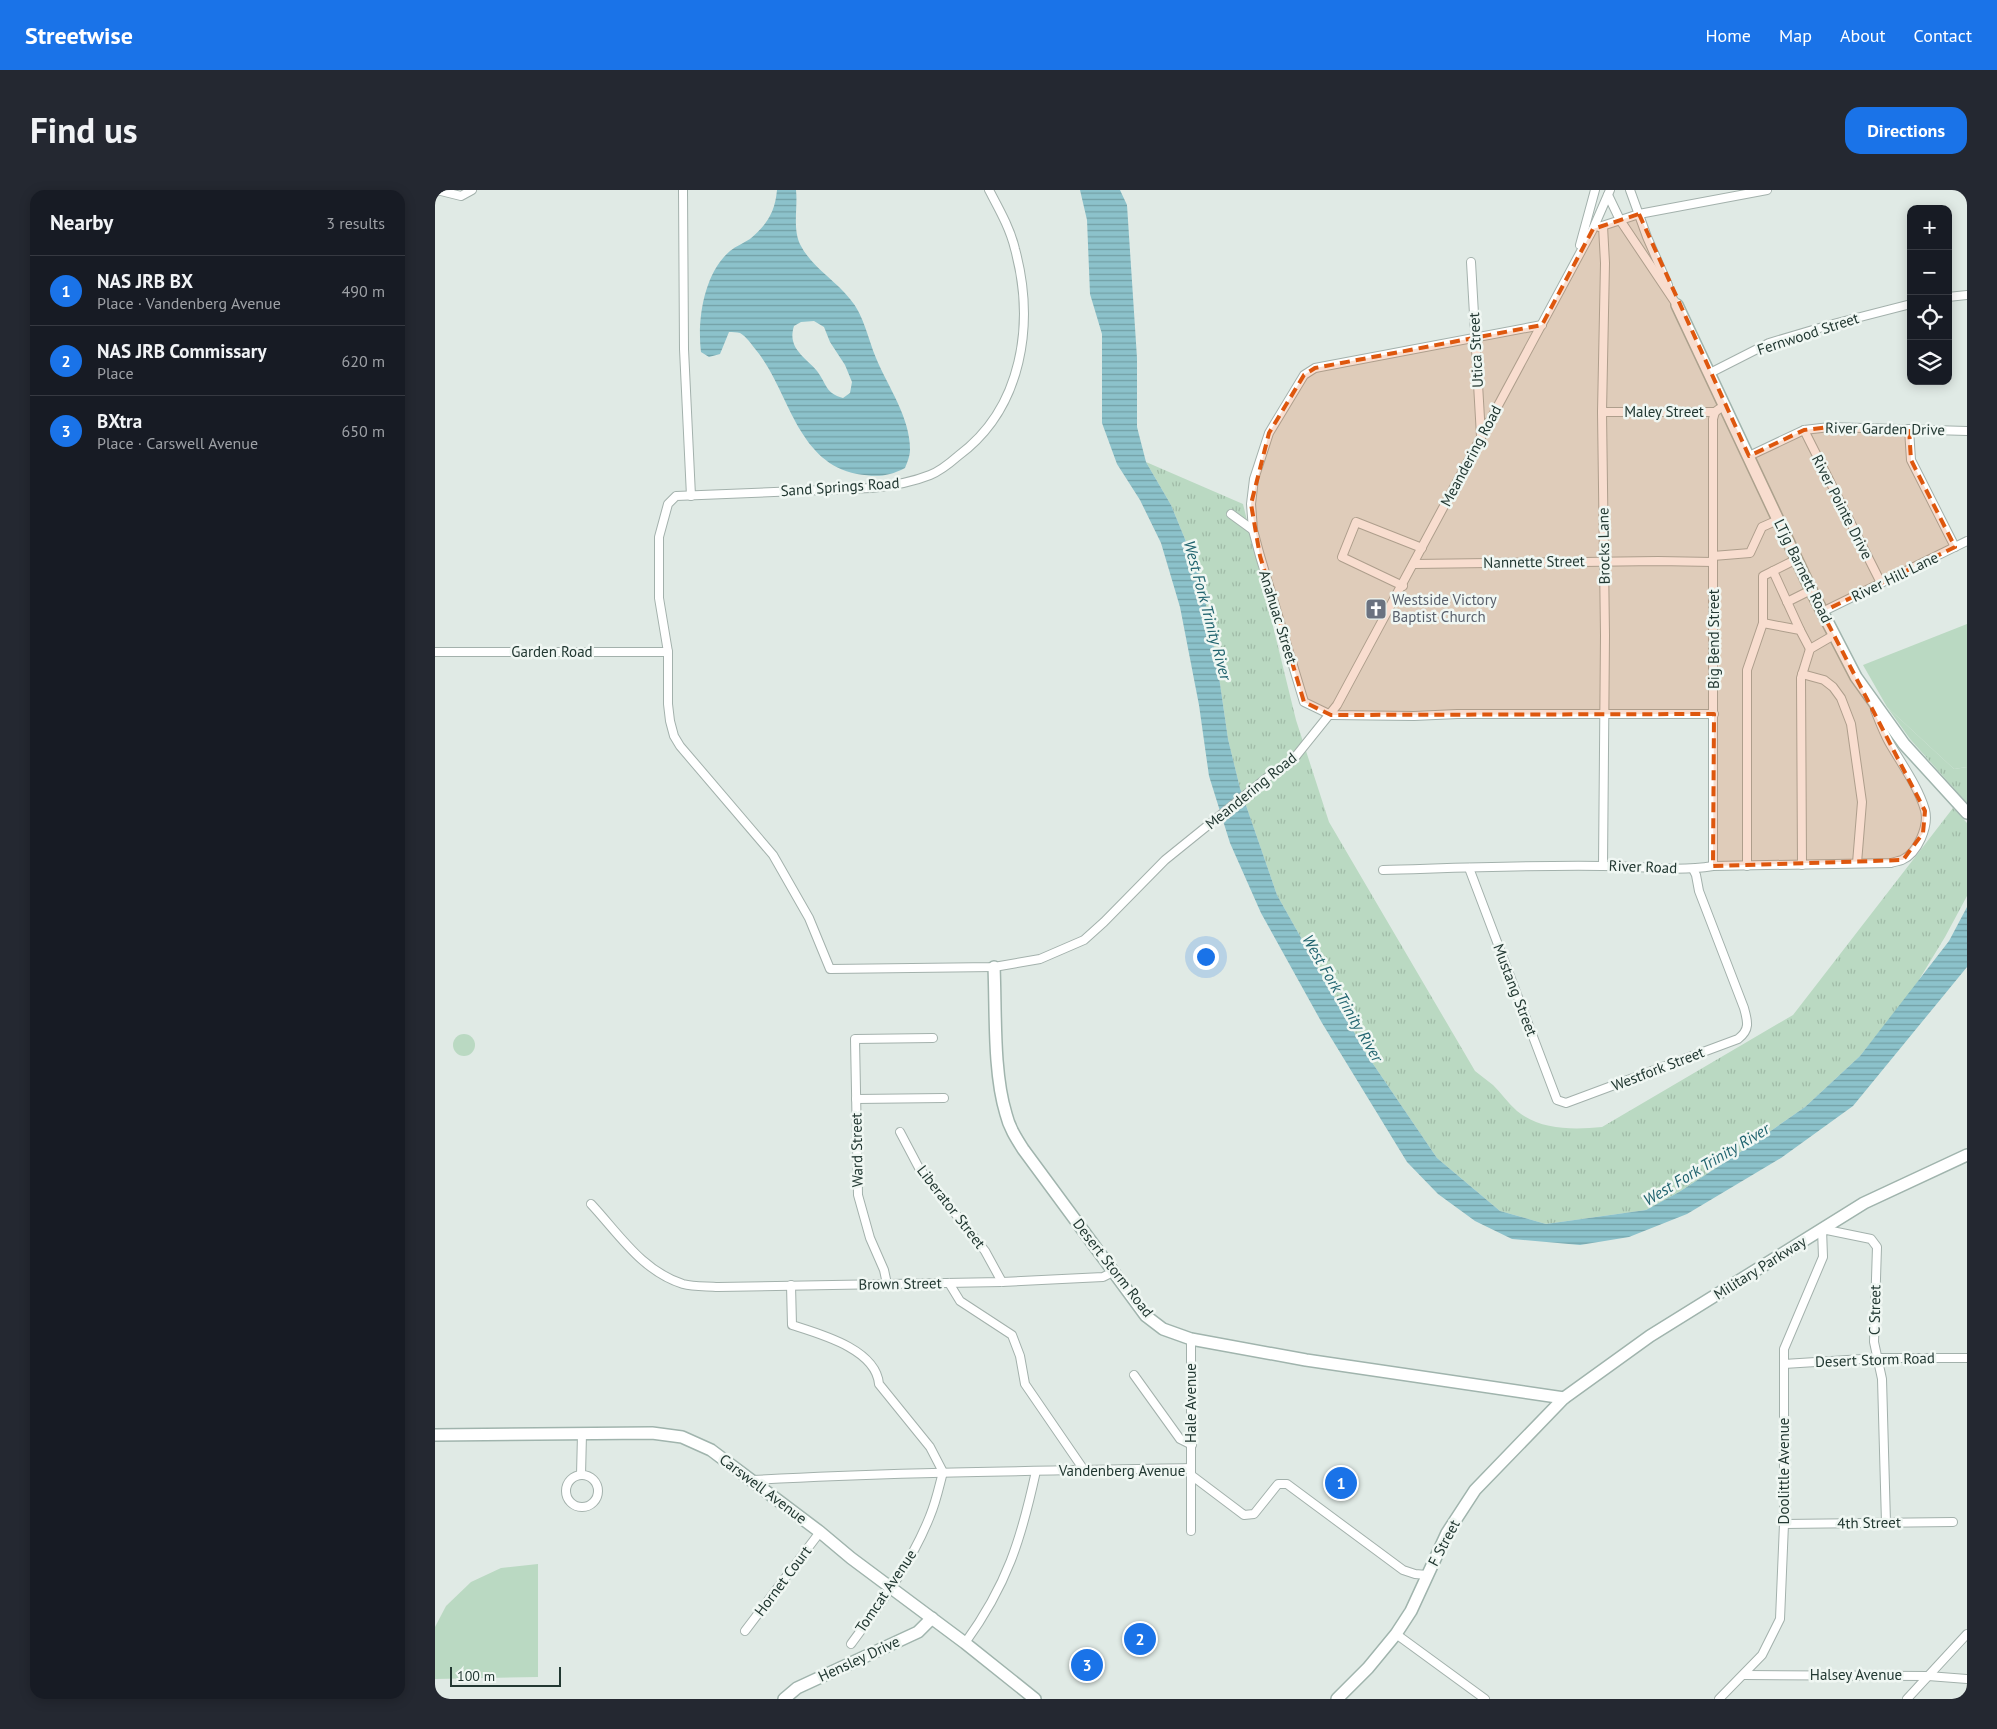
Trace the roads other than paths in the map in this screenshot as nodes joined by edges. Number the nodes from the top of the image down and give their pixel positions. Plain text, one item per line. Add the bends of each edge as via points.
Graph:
1 (437, 190) edge
2 (472, 190) edge
3 (683, 190) edge
4 (989, 190) edge
5 (1595, 190) edge
6 (1630, 190) edge
7 (1767, 190) edge
8 (1608, 192) edge
9 (1639, 214) junction
10 (1620, 220) junction
11 (1603, 226) junction
12 (1593, 229) junction
13 (1578, 255) junction
14 (1471, 262) dead end
15 (1967, 295) edge
16 (1952, 297) edge
17 (1677, 305) junction
18 (1907, 305) edge
19 (1542, 325) junction
20 (1475, 338) junction
21 (1709, 373) junction
22 (1719, 408) junction
23 (1602, 412) junction
24 (1909, 429) junction
25 (1804, 430) junction
26 (1967, 431) edge
27 (1481, 438) junction
28 (1749, 456) junction
29 (691, 496) junction
30 (1231, 514) dead end
31 (1778, 520) junction
32 (1253, 530) junction
33 (1967, 541) edge
34 (1955, 547) junction
35 (1422, 548) junction
36 (1713, 559) junction
37 (1797, 559) junction
38 (1604, 561) junction
39 (1415, 564) junction
40 (1773, 571) junction
41 (1881, 583) junction
42 (1403, 586) junction
43 (1811, 590) junction
44 (1787, 602) junction
45 (1822, 612) junction
46 (1763, 623) junction
47 (1800, 630) junction
48 (1834, 635) junction
49 (1810, 649) junction
50 (435, 652) edge
51 (668, 652) junction
52 (1802, 674) junction
53 (1869, 696) junction
54 (1604, 714) junction
55 (1714, 714) junction
56 (1331, 715) junction
57 (1967, 813) edge
58 (1857, 862) junction
59 (1802, 865) junction
60 (1603, 866) junction
61 (1713, 866) junction
62 (1747, 866) junction
63 (1469, 868) junction
64 (1693, 869) junction
65 (1383, 870) dead end
66 (994, 967) junction
67 (830, 969) joint
68 (933, 1038) dead end
69 (944, 1098) dead end
70 (856, 1100) junction
71 (1568, 1102) joint
72 (900, 1132) dead end
73 (1967, 1155) edge
74 (591, 1204) dead end
75 (1822, 1229) junction
76 (1113, 1272) junction
77 (1002, 1282) junction
78 (887, 1284) junction
79 (949, 1284) junction
80 (791, 1285) junction
81 (1191, 1339) junction
82 (1879, 1358) junction
83 (1967, 1358) edge
84 (1784, 1364) junction
85 (1133, 1375) dead end
86 (1564, 1398) junction
87 (581, 1434) junction
88 (435, 1435) edge
89 (1192, 1445) junction
90 (1084, 1470) junction
91 (943, 1472) junction
92 (1036, 1472) junction
93 (1191, 1472) junction
94 (581, 1475) junction
95 (753, 1480) junction
96 (1953, 1522) dead end
97 (1886, 1523) junction
98 (1785, 1524) junction
99 (1191, 1531) dead end
100 (820, 1532) junction
101 (1427, 1575) junction
102 (892, 1588) junction
103 (932, 1618) junction
104 (745, 1631) dead end
105 (1396, 1634) junction
106 (1967, 1634) edge
107 (965, 1643) junction
108 (851, 1644) dead end
109 (1744, 1675) junction
110 (1928, 1676) junction
111 (1967, 1678) edge
112 (784, 1699) edge
113 (1035, 1699) edge
114 (1337, 1699) edge
115 (1485, 1699) edge
116 (1719, 1699) edge
117 (1907, 1699) edge

1 - 2 street via 461,196
3 - 29 street via 684,349
4 - 29 street, Sand Springs Road via 1015,250 1024,318 1016,373 998,416 982,436 932,475 898,485
5 - 13 street, Meandering Road
6 - 9 street, LTjg Barnett Road
7 - 9 street
8 - 10 street, LTjg Barnett Road
8 - 12 street, Meandering Road
9 - 10 street
9 - 17 street, LTjg Barnett Road
10 - 11 street
10 - 17 street, LTjg Barnett Road
11 - 12 street
11 - 23 street, Brocks Lane
12 - 13 street, Meandering Road
13 - 19 street, Meandering Road
14 - 20 street, Utica Street
15 - 16 street
17 - 21 street, LTjg Barnett Road
18 - 21 street, Fernwood Street via 1769,343
19 - 20 street, Anahuac Street
19 - 27 street, Meandering Road
20 - 27 street, Utica Street
20 - 32 street, Anahuac Street via 1315,368 1304,375 1269,433 1254,480 1251,504
21 - 22 street, LTjg Barnett Road
22 - 23 street, Maley Street
22 - 28 street, LTjg Barnett Road
22 - 36 street, Big Bend Street via 1713,420
23 - 38 street, Brocks Lane
24 - 25 street, River Garden Drive via 1830,427
24 - 26 street, River Garden Drive
24 - 34 street via 1911,460
25 - 28 street, River Garden Drive
25 - 41 street, River Pointe Drive
27 - 35 street, Meandering Road
28 - 31 street, LTjg Barnett Road
29 - 51 street, Sand Springs Road via 676,496 668,504 659,537 659,598
30 - 32 street
31 - 36 street, Nannette Street via 1761,527 1750,553
31 - 37 street, LTjg Barnett Road
32 - 56 street, Anahuac Street via 1304,702
33 - 34 street, River Hill Lane
34 - 41 street, River Hill Lane
35 - 39 street, Meandering Road
35 - 42 street via 1356,522 1342,557
36 - 38 street, Nannette Street
36 - 55 street, Big Bend Street
37 - 40 street
37 - 43 street, LTjg Barnett Road
38 - 39 street, Nannette Street
38 - 54 street, Brocks Lane
39 - 42 street, Meandering Road
40 - 44 street
40 - 46 street via 1763,576
41 - 45 street, River Hill Lane
42 - 56 street, Meandering Road
43 - 44 street
43 - 45 street, LTjg Barnett Road
44 - 47 street
45 - 48 street, LTjg Barnett Road
46 - 47 street
46 - 62 street via 1747,670
47 - 49 street
48 - 49 street
48 - 53 street, LTjg Barnett Road
49 - 52 street
50 - 51 street, Garden Road
51 - 67 street, Sand Springs Road via 668,704 674,736 773,855 809,918
52 - 58 street via 1824,680 1833,687 1851,724 1862,802
52 - 59 street
53 - 57 street, LTjg Barnett Road via 1904,744
53 - 58 street, River Road via 1887,739 1914,785 1926,820 1918,844 1903,860
54 - 55 street, Anahuac Street
54 - 56 street, Anahuac Street
54 - 60 street, Brocks Lane
55 - 61 street, Big Bend Street
56 - 66 street, Meandering Road via 1292,761 1165,860 1084,940 1040,959
58 - 59 street, River Road
59 - 62 street, River Road
60 - 63 street, River Road
60 - 64 street, River Road
61 - 62 street, River Road
61 - 64 street, River Road
63 - 65 street, River Road
63 - 71 street, Mustang Street via 1557,1100
64 - 71 street, Westfork Street via 1745,1008 1746,1032 1738,1039
66 - 67 street, Meandering Road
66 - 76 street, Desert Storm Road via 998,1071 1006,1115 1023,1149
68 - 70 street via 855,1039
69 - 70 street, Ward Street
70 - 78 street, Ward Street via 859,1195
72 - 77 street, Liberator Street via 919,1168 985,1251
73 - 75 street, Military Parkway via 1873,1198
74 - 80 street, Brown Street via 650,1268 668,1278 685,1284 718,1287
75 - 82 street, C Street via 1871,1239 1877,1247 1874,1342
75 - 84 street, Doolittle Avenue via 1823,1257 1784,1349
75 - 86 street, Military Parkway via 1650,1336
76 - 77 street, Brown Street via 1103,1277
76 - 81 street, Desert Storm Road via 1147,1316 1163,1329
77 - 79 street, Brown Street
78 - 79 street, Brown Street
78 - 80 street, Brown Street
79 - 90 street via 960,1301 1012,1335 1025,1384
80 - 91 street via 792,1325 834,1338 865,1359 878,1374 879,1384 930,1447
81 - 86 street, Desert Storm Road
81 - 89 street, Hale Avenue
82 - 83 street, Desert Storm Road
82 - 84 street, Desert Storm Road
82 - 97 street, C Street
84 - 98 street, Doolittle Avenue
85 - 89 street via 1181,1439
86 - 101 street, F Street via 1475,1490 1447,1533
87 - 88 street, Carswell Avenue
87 - 94 street
87 - 95 street, Carswell Avenue via 652,1433 682,1437 711,1450
89 - 93 street, Hale Avenue
90 - 92 street, Vandenberg Avenue
90 - 93 street, Vandenberg Avenue
91 - 92 street, Vandenberg Avenue
91 - 95 street, Vandenberg Avenue
91 - 102 street, Tomcat Avenue via 931,1514
92 - 107 street via 1024,1526 1006,1574
93 - 99 street, Hale Avenue
93 - 101 street, Vandenberg Avenue via 1244,1515 1254,1514 1277,1484 1287,1484 1403,1570
94 - 94 street via 570,1481 566,1491 570,1501 584,1508 597,1499 599,1489 594,1480
95 - 100 street, Carswell Avenue
96 - 97 street, 4th Street
97 - 98 street, 4th Street
98 - 109 street, Doolittle Avenue via 1780,1619 1762,1655
100 - 102 street, Carswell Avenue
100 - 104 street, Hornet Court
101 - 105 street, F Street via 1411,1611
102 - 103 street, Carswell Avenue
102 - 108 street, Tomcat Avenue
103 - 107 street, Carswell Avenue
103 - 112 street, Hensley Drive via 918,1632 797,1688
105 - 114 street, F Street
105 - 115 street
106 - 110 street
107 - 113 street, Carswell Avenue
109 - 110 street, Halsey Avenue
109 - 116 street, Doolittle Avenue
110 - 111 street, Halsey Avenue
110 - 117 street

